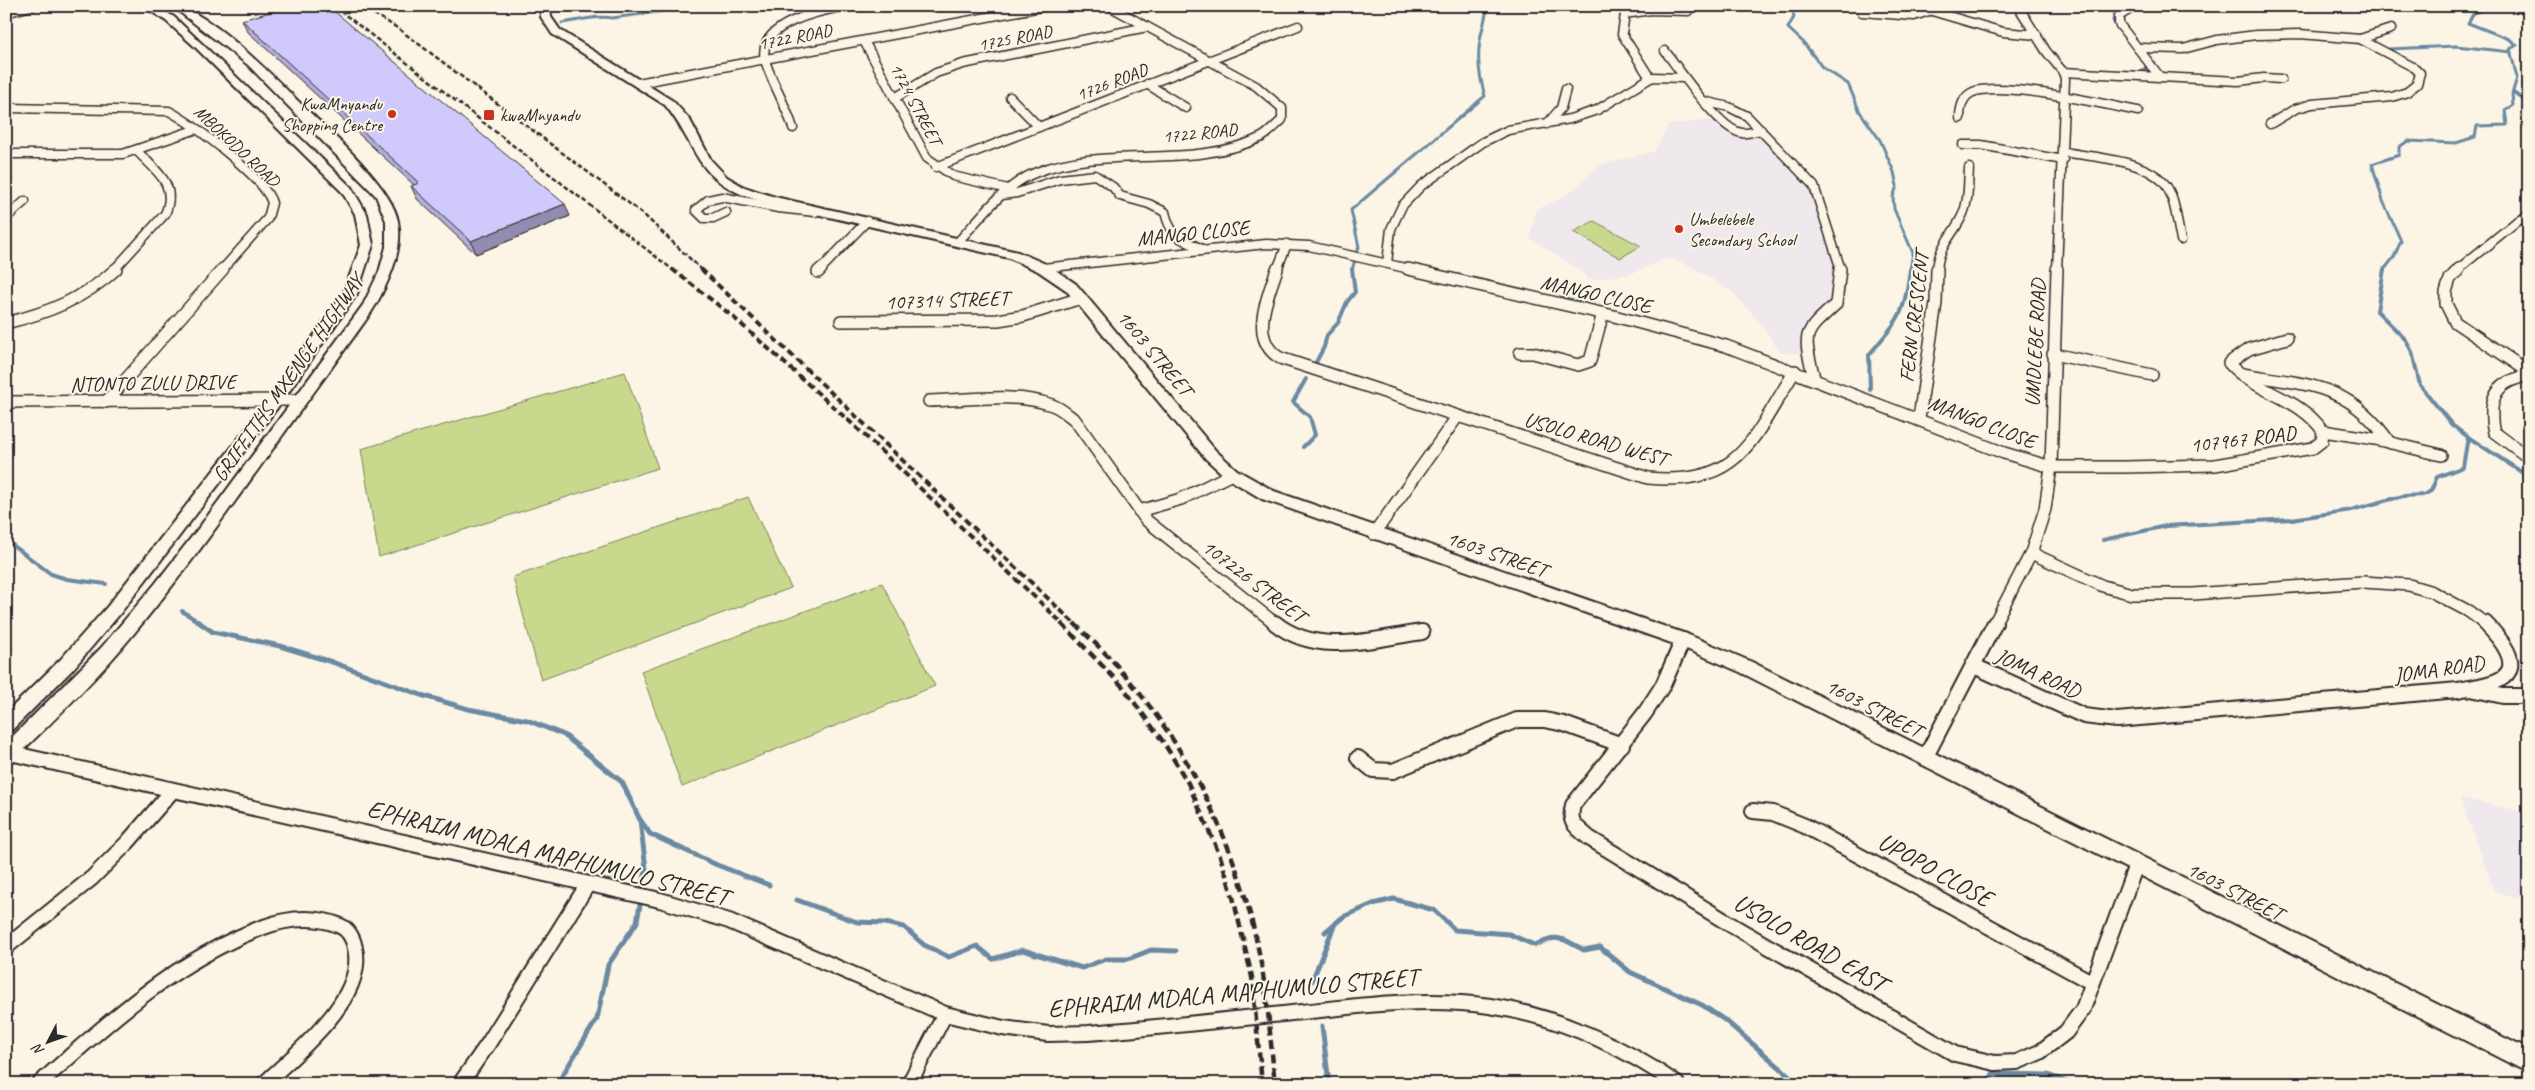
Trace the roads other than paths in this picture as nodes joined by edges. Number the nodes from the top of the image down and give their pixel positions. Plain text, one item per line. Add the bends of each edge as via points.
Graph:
1 (31, 6) edge
2 (149, 6) edge
3 (177, 6) edge
4 (545, 6) edge
5 (847, 6) edge
6 (1046, 6) edge
7 (1108, 6) edge
8 (1916, 6) edge
9 (2018, 6) edge
10 (2135, 6) edge
11 (1688, 11) dead end
12 (1862, 12) dead end
13 (1929, 12) junction
14 (6, 13) edge
15 (1298, 26) dead end
16 (1147, 27) junction
17 (2390, 29) dead end
18 (2037, 35) junction
19 (2360, 39) junction
20 (864, 41) junction
21 (2138, 48) junction
22 (1664, 51) dead end
23 (765, 59) junction
24 (1210, 60) junction
25 (2063, 72) junction
26 (2160, 76) junction
27 (1650, 78) junction
28 (1684, 78) junction
29 (2281, 80) dead end
30 (638, 83) junction
31 (1147, 84) junction
32 (1566, 89) dead end
33 (895, 98) junction
34 (1010, 98) dead end
35 (2066, 99) junction
36 (1703, 101) junction
37 (6, 108) edge
38 (1186, 108) dead end
39 (2138, 110) dead end
40 (1960, 118) dead end
41 (1546, 124) junction
42 (2270, 124) dead end
43 (1039, 127) junction
44 (793, 128) dead end
45 (198, 129) junction
46 (1760, 130) junction
47 (1963, 145) dead end
48 (137, 151) junction
49 (6, 154) edge
50 (2063, 156) junction
51 (936, 167) junction
52 (1970, 168) dead end
53 (1005, 192) junction
54 (25, 201) dead end
55 (822, 211) junction
56 (726, 212) dead end
57 (2529, 215) edge
58 (6, 218) edge
59 (867, 221) junction
60 (2181, 240) dead end
61 (958, 242) junction
62 (1287, 244) junction
63 (1206, 250) junction
64 (1387, 263) junction
65 (1043, 268) junction
66 (818, 272) dead end
67 (1080, 298) junction
68 (1603, 313) junction
69 (841, 321) dead end
70 (6, 323) edge
71 (2287, 338) dead end
72 (1520, 353) dead end
73 (2053, 354) junction
74 (1795, 371) junction
75 (2238, 373) junction
76 (2529, 374) edge
77 (2152, 375) dead end
78 (1814, 378) junction
79 (276, 400) junction
80 (301, 400) junction
81 (929, 401) dead end
82 (6, 402) edge
83 (106, 402) junction
84 (1457, 417) junction
85 (1919, 418) junction
86 (2323, 431) junction
87 (2390, 443) junction
88 (2441, 455) dead end
89 (2529, 458) edge
90 (2051, 467) junction
91 (2124, 467) joint
92 (1232, 474) junction
93 (1139, 511) junction
94 (1374, 534) junction
95 (2031, 553) junction
96 (1422, 632) dead end
97 (1683, 640) junction
98 (1974, 666) junction
99 (2470, 688) junction
100 (2529, 696) edge
101 (6, 725) edge
102 (1622, 745) junction
103 (7, 753) edge
104 (1358, 758) dead end
105 (1925, 758) junction
106 (174, 790) junction
107 (1753, 811) dead end
108 (2136, 865) junction
109 (588, 884) junction
110 (6, 947) edge
111 (2091, 982) junction
112 (945, 1014) junction
113 (2529, 1062) edge
114 (38, 1084) edge
115 (264, 1084) edge
116 (460, 1084) edge
117 (909, 1084) edge
118 (1677, 1084) edge

1 - 14 street
2 - 79 street, GRIFFITHS MXENGE HIGHWAY via 185,32 311,154 347,190 361,214 367,246 350,294
3 - 80 street, GRIFFITHS MXENGE HIGHWAY via 206,25 251,63 364,174 381,193 389,210 392,240 379,287 369,306
4 - 30 street, 1603 STREET via 546,17 556,32
5 - 23 street via 811,14 782,27 769,39 764,50
6 - 20 street, 1722 ROAD
7 - 16 street, 1722 ROAD
8 - 13 street
9 - 18 street, UMDLEBE ROAD
10 - 21 street via 2118,19
11 - 27 street via 1651,10 1625,14 1622,34
12 - 13 street via 1914,16
13 - 18 street via 2003,32
15 - 24 street, 1726 ROAD
16 - 24 street, 1722 ROAD
16 - 33 street, 1725 ROAD via 952,67
17 - 19 street
18 - 25 street, UMDLEBE ROAD
19 - 21 street via 2300,34 2256,35 2183,49
19 - 42 street via 2420,73 2410,92 2390,98 2324,102 2296,108
20 - 23 street, 1722 ROAD
20 - 33 street, 1724 STREET
21 - 26 street
22 - 28 street
23 - 30 street, 1722 ROAD
23 - 44 street
24 - 31 street, 1726 ROAD
24 - 53 street, 1722 ROAD via 1269,95 1282,108 1282,120 1271,133 1253,143 1229,149 1070,161 1037,171
25 - 26 street
25 - 35 street, UMDLEBE ROAD
26 - 29 street
27 - 28 street
27 - 41 street via 1597,110
28 - 36 street
30 - 55 street, 1603 STREET via 676,109 706,161 727,183 756,196
31 - 38 street
31 - 43 street, 1726 ROAD
32 - 41 street via 1561,108
33 - 51 street, 1724 STREET via 920,146
34 - 43 street
35 - 39 street
35 - 40 street via 2014,91 1979,91 1965,98
35 - 50 street, UMDLEBE ROAD
36 - 46 street via 1729,107 1748,116
36 - 46 street via 1732,130
37 - 45 street, MBOKODO ROAD via 151,109 180,115
41 - 64 street via 1498,133 1421,186 1396,216
43 - 51 street, 1726 ROAD
45 - 48 street
45 - 83 street, MBOKODO ROAD via 263,188 272,203 272,211
46 - 78 street via 1814,186 1841,271 1836,304 1809,331 1809,358
47 - 50 street
48 - 49 street via 110,155
48 - 70 street via 172,193 172,203 165,214 102,283 84,296 58,308
50 - 60 street via 2131,165 2157,177 2169,191
50 - 73 street, UMDLEBE ROAD
51 - 53 street, 1724 STREET via 963,180
52 - 85 street, FERN CRESCENT via 1962,217 1942,245 1937,267 1936,303
53 - 61 street, 1722 ROAD
53 - 63 street via 1017,193 1060,179 1095,175 1120,196 1165,212 1174,236
54 - 58 street
55 - 56 street via 778,208 722,197 708,200 696,212 704,218
55 - 59 street, 1603 STREET
57 - 76 street via 2456,271 2448,281 2445,305 2453,320 2466,332 2501,352
59 - 61 street, 1603 STREET
59 - 66 street
61 - 65 street, 1603 STREET via 1013,255
62 - 63 street, MANGO CLOSE
62 - 64 street, MANGO CLOSE
62 - 84 street, USOLO ROAD WEST via 1263,324 1265,345 1272,353 1298,365
63 - 65 street, MANGO CLOSE
64 - 68 street, MANGO CLOSE
65 - 67 street, 1603 STREET via 1071,287
67 - 69 street, 107314 STREET via 1006,319
67 - 92 street, 1603 STREET via 1211,455
68 - 72 street via 1590,361 1585,364
68 - 74 street, MANGO CLOSE via 1726,346
71 - 75 street via 2241,353 2229,363
73 - 77 street
73 - 90 street, UMDLEBE ROAD
74 - 78 street, MANGO CLOSE
74 - 84 street, USOLO ROAD WEST via 1738,459 1727,467 1689,479 1648,478
75 - 86 street, 107967 ROAD via 2255,385 2304,408
75 - 87 street via 2324,388 2364,410 2380,426
76 - 89 street via 2500,385 2492,403 2494,432
78 - 85 street, MANGO CLOSE
79 - 80 street, NTONTO ZULU DRIVE
79 - 83 street, NTONTO ZULU DRIVE
79 - 101 street, GRIFFITHS MXENGE HIGHWAY via 113,611 66,665
80 - 103 street, GRIFFITHS MXENGE HIGHWAY via 207,529 107,653
81 - 93 street, 107226 STREET via 1030,400 1053,405 1074,420
82 - 83 street, NTONTO ZULU DRIVE
84 - 94 street
85 - 90 street, MANGO CLOSE
86 - 87 street
86 - 91 street, 107967 ROAD via 2322,441 2305,451 2215,465
87 - 88 street
90 - 91 street, MANGO CLOSE
90 - 95 street, UMDLEBE ROAD via 2045,509
92 - 93 street via 1181,499
92 - 94 street, 1603 STREET via 1287,503
93 - 96 street, 107226 STREET via 1163,535 1287,633 1299,639 1322,645
94 - 97 street, 1603 STREET
95 - 98 street, UMDLEBE ROAD
95 - 99 street, JOMA ROAD via 2103,586 2132,594 2193,594 2363,582 2409,585 2432,592 2486,624 2510,656 2511,667 2507,674 2499,680
97 - 102 street, USOLO ROAD EAST via 1663,685
97 - 105 street, 1603 STREET via 1746,667
98 - 99 street, JOMA ROAD via 2084,716 2117,720
98 - 105 street, UMDLEBE ROAD
99 - 100 street via 2503,696
102 - 104 street via 1564,724 1530,719 1506,724 1393,771 1373,772
102 - 111 street, USOLO ROAD EAST via 1573,805 1570,816 1578,830 1733,926 1955,1054 2005,1064 2033,1058 2078,1019
103 - 106 street, EPHRAIM MDALA MAPHUMULO STREET
105 - 108 street, 1603 STREET
106 - 109 street, EPHRAIM MDALA MAPHUMULO STREET
106 - 110 street via 92,878
107 - 111 street, UPOPO CLOSE via 1773,813 1805,826
108 - 111 street, USOLO ROAD EAST
108 - 113 street, 1603 STREET
109 - 112 street, EPHRAIM MDALA MAPHUMULO STREET via 660,900 729,921
109 - 116 street
112 - 117 street
112 - 118 street, EPHRAIM MDALA MAPHUMULO STREET via 1003,1028 1048,1034 1387,1003 1441,1001 1492,1006 1551,1021 1612,1044
114 - 115 street via 134,999 213,948 296,917 323,918 348,929 358,948 356,977 342,1004

